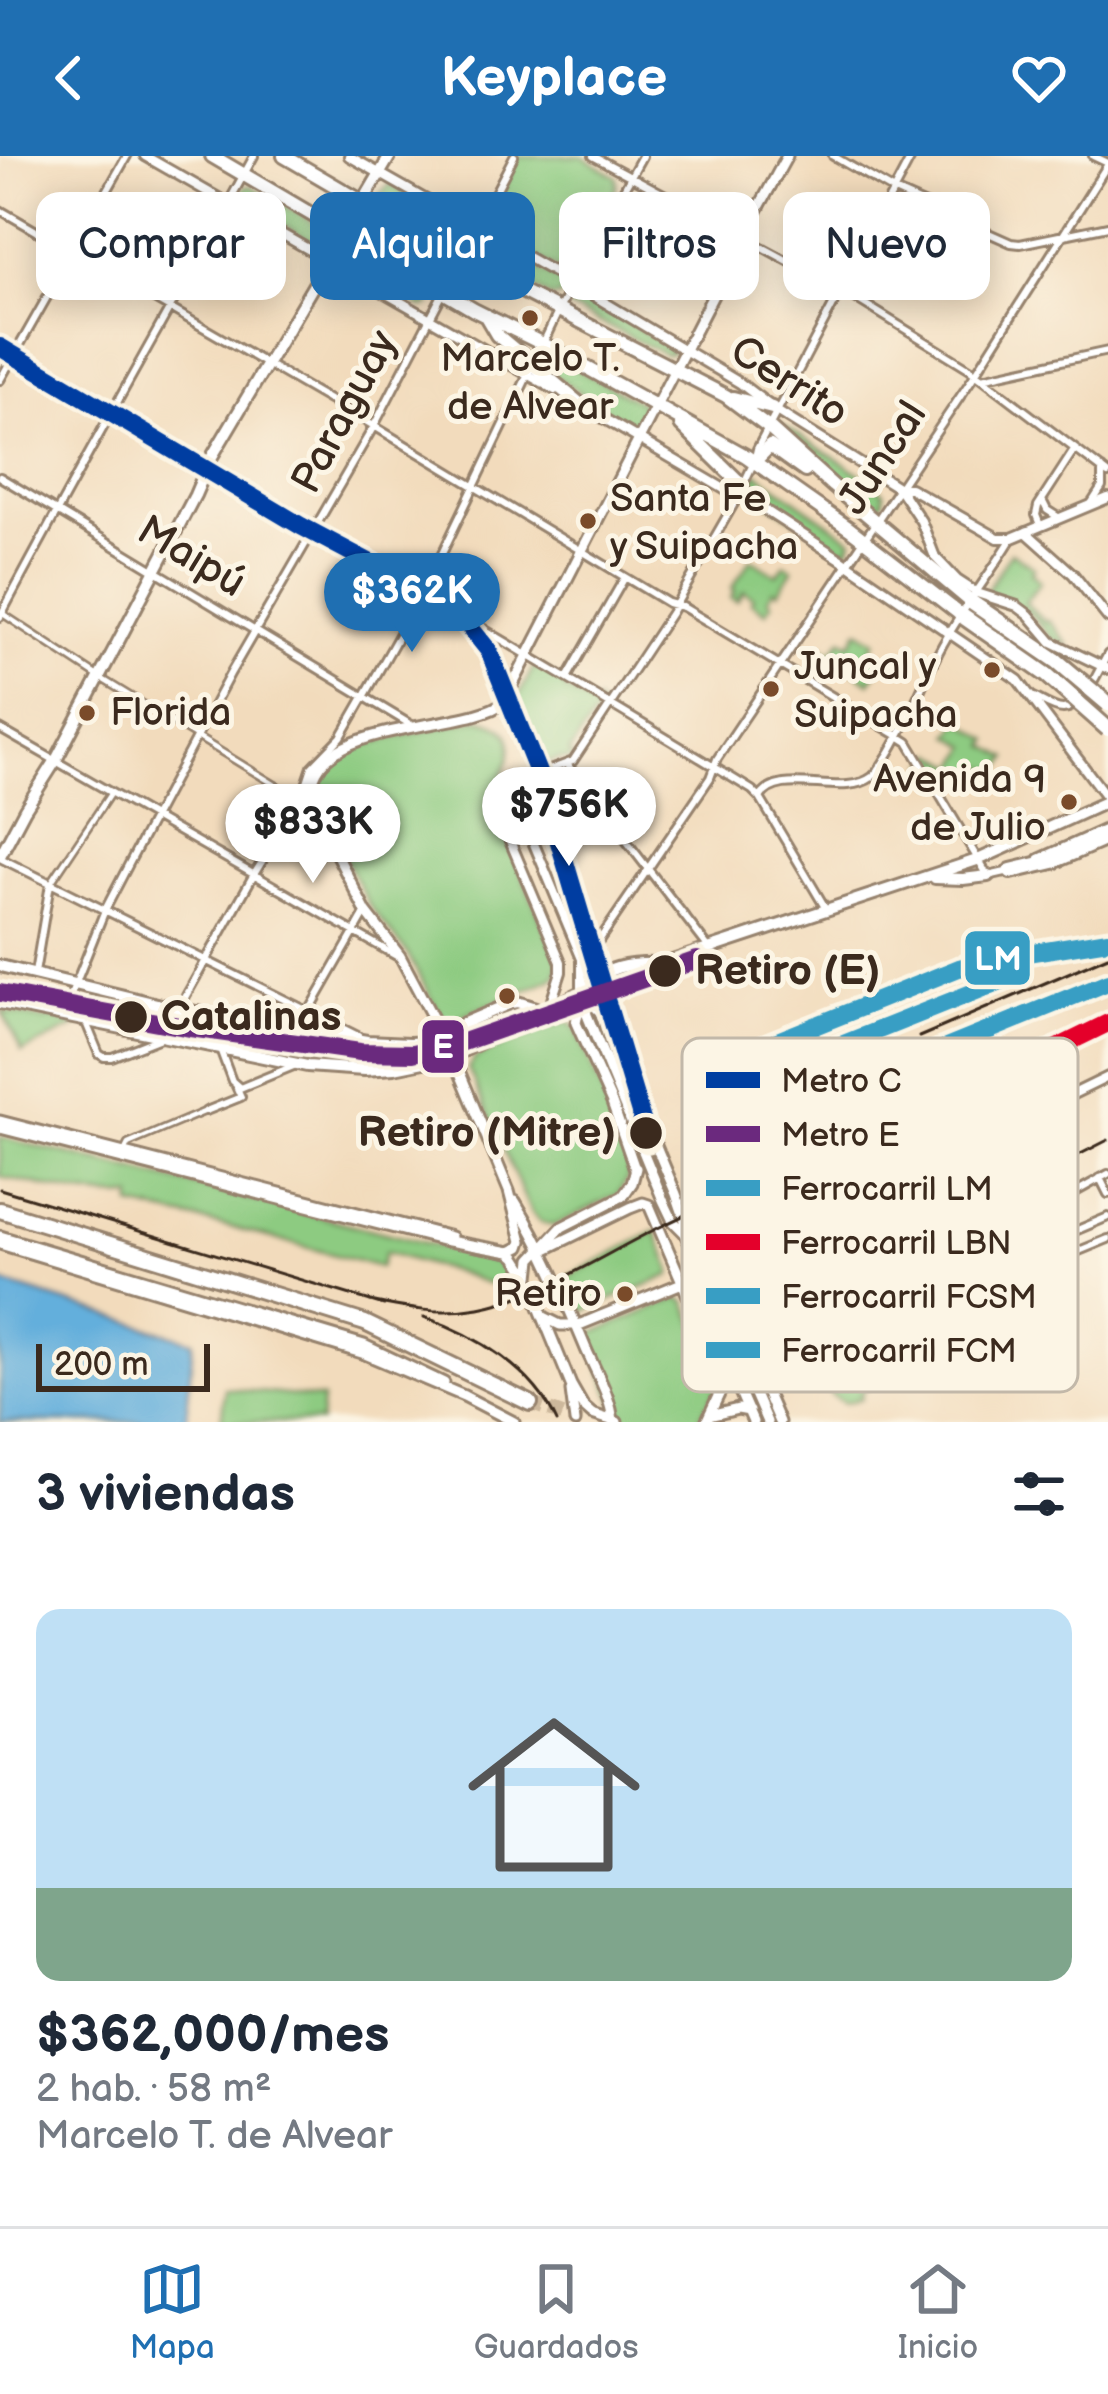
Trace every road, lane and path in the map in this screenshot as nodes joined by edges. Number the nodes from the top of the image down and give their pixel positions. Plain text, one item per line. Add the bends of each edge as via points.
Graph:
1 (127, 156) edge
2 (145, 156) edge
3 (212, 156) edge
4 (254, 156) edge
5 (284, 156) edge
6 (349, 156) edge
7 (391, 156) edge
8 (514, 156) edge
9 (593, 156) edge
10 (642, 156) edge
11 (788, 156) edge
12 (832, 156) edge
13 (912, 156) edge
14 (1093, 156) edge
15 (1108, 164) edge
16 (244, 174) junction
17 (380, 174) junction
18 (630, 177) junction
19 (892, 190) junction
20 (107, 192) edge
21 (211, 192) edge
22 (234, 192) edge
23 (347, 192) edge
24 (370, 192) edge
25 (412, 192) edge
26 (496, 192) edge
27 (622, 192) edge
28 (658, 192) edge
29 (759, 208) edge
30 (0, 210) edge
31 (310, 214) edge
32 (1108, 226) edge
33 (36, 232) edge
34 (1065, 235) junction
35 (310, 292) edge
36 (535, 298) edge
37 (45, 300) edge
38 (153, 300) edge
39 (175, 300) edge
40 (399, 300) edge
41 (439, 300) edge
42 (457, 300) edge
43 (564, 300) edge
44 (601, 300) edge
45 (710, 300) edge
46 (836, 300) edge
47 (857, 300) edge
48 (170, 310) junction
49 (559, 311) junction
50 (487, 317) junction
51 (430, 318) junction
52 (0, 344) edge
53 (542, 344) junction
54 (685, 350) junction
55 (1108, 350) edge
56 (15, 353) junction
57 (266, 365) junction
58 (530, 369) junction
59 (674, 370) junction
60 (976, 377) junction
61 (0, 380) edge
62 (726, 396) junction
63 (580, 404) joint
64 (662, 409) junction
65 (775, 410) junction
66 (110, 411) junction
67 (374, 426) junction
68 (769, 428) junction
69 (638, 440) junction
70 (1075, 449) junction
71 (754, 462) junction
72 (208, 469) junction
73 (1105, 471) edge
74 (0, 477) edge
75 (475, 485) junction
76 (833, 486) junction
77 (899, 488) junction
78 (743, 494) junction
79 (1108, 498) edge
80 (1042, 500) junction
81 (1091, 504) junction
82 (59, 512) junction
83 (1058, 517) junction
84 (876, 523) junction
85 (1040, 525) junction
86 (315, 530) junction
87 (1025, 532) junction
88 (1012, 538) junction
89 (865, 540) junction
90 (582, 550) junction
91 (935, 557) junction
92 (849, 565) junction
93 (155, 571) junction
94 (625, 577) junction
95 (944, 579) junction
96 (423, 592) junction
97 (970, 603) junction
98 (676, 604) junction
99 (1, 614) edge
100 (1108, 618) edge
101 (255, 631) junction
102 (949, 635) junction
103 (529, 654) junction
104 (1108, 654) edge
105 (781, 667) junction
106 (1104, 668) edge
107 (99, 677) junction
108 (567, 678) junction
109 (1031, 696) junction
110 (364, 697) junction
111 (504, 702) junction
112 (1108, 704) edge
113 (610, 705) junction
114 (413, 726) junction
115 (0, 729) edge
116 (1108, 729) edge
117 (197, 737) junction
118 (900, 737) junction
119 (56, 760) junction
120 (567, 764) junction
121 (714, 767) junction
122 (531, 777) junction
123 (112, 792) junction
124 (514, 796) junction
125 (760, 798) junction
126 (497, 800) junction
127 (1108, 800) edge
128 (307, 803) junction
129 (154, 817) junction
130 (1108, 827) edge
131 (1108, 837) edge
132 (0, 857) edge
133 (980, 859) junction
134 (648, 868) junction
135 (1011, 871) junction
136 (253, 876) junction
137 (988, 876) junction
138 (926, 877) junction
139 (50, 884) junction
140 (826, 909) junction
141 (105, 910) junction
142 (365, 912) junction
143 (353, 933) junction
144 (709, 949) junction
145 (582, 959) junction
146 (205, 960) junction
147 (402, 960) junction
148 (561, 962) junction
149 (663, 964) junction
150 (1, 966) edge
151 (35, 974) junction
152 (76, 982) junction
153 (582, 992) junction
154 (0, 1003) edge
155 (547, 1008) junction
156 (178, 1009) junction
157 (308, 1009) junction
158 (63, 1015) junction
159 (85, 1020) junction
160 (298, 1030) junction
161 (166, 1031) junction
162 (367, 1041) junction
163 (446, 1041) junction
164 (220, 1049) junction
165 (453, 1056) junction
166 (299, 1064) junction
167 (1108, 1077) edge
168 (236, 1086) junction
169 (1078, 1092) edge
170 (206, 1111) joint
171 (0, 1124) edge
172 (630, 1149) junction
173 (124, 1152) junction
174 (645, 1154) junction
175 (635, 1169) junction
176 (1104, 1176) edge
177 (509, 1191) junction
178 (1078, 1191) edge
179 (1108, 1194) edge
180 (682, 1210) edge
181 (0, 1214) edge
182 (1108, 1216) edge
183 (530, 1224) junction
184 (562, 1227) junction
185 (1078, 1229) edge
186 (682, 1230) edge
187 (1108, 1239) edge
188 (0, 1240) edge
189 (461, 1242) junction
190 (542, 1251) junction
191 (1078, 1251) edge
192 (510, 1252) junction
193 (554, 1277) junction
194 (682, 1280) edge
195 (682, 1282) edge
196 (531, 1285) junction
197 (544, 1317) junction
198 (576, 1326) junction
199 (571, 1385) junction
200 (754, 1392) edge
201 (766, 1392) edge
202 (523, 1412) edge
203 (751, 1417) edge
204 (708, 1419) edge
205 (575, 1422) edge
206 (614, 1422) edge
207 (767, 1422) edge
208 (779, 1422) edge

1 - 20 street
2 - 21 street
3 - 16 highway
4 - 16 street
5 - 23 highway
6 - 17 street, Cerrito
7 - 17 main road
8 - 26 street, Paraguay
9 - 18 street
10 - 18 street
11 - 29 main road
12 - 19 street
13 - 19 street
14 - 15 street
15 - 34 street, Juncal
16 - 22 street
16 - 31 highway
17 - 24 main road
17 - 25 street, Cerrito
18 - 27 street
18 - 28 street
19 - 34 street via 1011,243
30 - 33 street
32 - 34 street
34 - 60 street, Juncal
35 - 57 main road
36 - 49 highway
37 - 56 street
38 - 48 street
39 - 48 street
40 - 51 street
41 - 51 street, Paraguay
42 - 50 highway
43 - 49 street
44 - 54 street, Cerrito
45 - 54 main road
46 - 65 street
47 - 60 street
48 - 57 street
48 - 66 street
49 - 53 street
49 - 59 highway
50 - 53 highway
50 - 58 highway
51 - 58 street
51 - 67 street, Paraguay
52 - 56 street
53 - 58 street
53 - 64 highway
54 - 59 main road
54 - 65 street, Cerrito
55 - 60 street
56 - 61 street
56 - 66 street
57 - 67 street
57 - 72 main road
58 - 63 highway
58 - 75 street
59 - 62 highway
59 - 64 main road
60 - 70 street
60 - 77 street, Juncal
62 - 65 highway
62 - 68 highway
63 - 69 street
64 - 69 main road
64 - 71 highway
64 - 78 highway
65 - 68 street
65 - 77 street, Cerrito
66 - 72 street
66 - 82 street
67 - 75 street
67 - 86 street, Paraguay
68 - 71 street
68 - 76 highway
69 - 78 street
69 - 90 main road
70 - 73 street
70 - 80 street
71 - 76 highway via 775,447
71 - 78 street
71 - 89 highway
72 - 86 street
72 - 93 main road
73 - 81 street
74 - 82 street, Maipú
75 - 90 street
75 - 96 street
76 - 84 highway
77 - 84 street, Juncal
77 - 88 street, Cerrito
77 - 91 street
78 - 92 street
78 - 98 street
79 - 81 street
80 - 83 street
80 - 85 street
81 - 83 street
82 - 93 street, Maipú
82 - 99 street
83 - 85 street
84 - 89 street, Juncal
84 - 95 highway
85 - 87 street
86 - 96 street
86 - 101 street, Paraguay
87 - 88 street
87 - 100 street
88 - 97 street
89 - 92 street, Juncal
89 - 97 highway
90 - 94 street
90 - 103 main road
91 - 95 highway
91 - 97 street
92 - 102 street
92 - 105 street, Juncal
93 - 101 street, Maipú
93 - 107 main road
94 - 98 street
94 - 108 street
95 - 97 highway
96 - 103 street
96 - 110 street
97 - 102 street
97 - 106 street via 1017,606 1052,642
97 - 112 highway, bridge
97 - 116 highway, bridge
98 - 105 street
98 - 113 street
99 - 107 street
101 - 110 street, Maipú
101 - 117 street, Paraguay
102 - 109 street
102 - 118 street
103 - 108 street
103 - 111 main road
104 - 106 street
105 - 118 street
105 - 121 street, Juncal
106 - 109 street via 1070,707
107 - 117 street
107 - 119 main road
108 - 113 street
109 - 127 street
110 - 114 street, Maipú
110 - 128 street via 312,767
111 - 114 main road
111 - 122 street via 532,740
113 - 120 street
113 - 121 street
114 - 128 main road via 335,754
115 - 119 street
117 - 128 street
117 - 129 street, Paraguay
118 - 125 street via 860,783 776,784
118 - 133 street
119 - 123 street
119 - 132 main road
120 - 122 street
120 - 134 street
121 - 125 street
121 - 134 street, Juncal
122 - 124 street
122 - 126 street via 507,784
123 - 129 street
123 - 139 street
124 - 126 street
124 - 145 street
125 - 140 street
126 - 148 street
127 - 133 main road
128 - 136 street
128 - 142 main road
129 - 136 street
129 - 141 street, Paraguay
130 - 135 street
131 - 135 highway
132 - 139 street
133 - 137 street
133 - 138 main road
134 - 144 street
134 - 145 street, Juncal
135 - 137 street
136 - 143 street
136 - 146 street
137 - 138 main road
138 - 140 main road
139 - 141 street
139 - 151 street
140 - 144 main road
141 - 146 street
141 - 152 street, Paraguay
142 - 143 street
142 - 147 main road
143 - 147 street
143 - 157 street
144 - 149 main road
145 - 148 street
145 - 153 street
146 - 156 street
146 - 157 street
147 - 163 main road
148 - 155 street
149 - 153 main road via 601,995
149 - 153 main road via 608,971
150 - 151 main road
151 - 152 main road
152 - 156 main road
152 - 158 street, Paraguay
153 - 155 main road
153 - 172 main road via 576,1023
153 - 174 main road
153 - 180 main road via 600,1012
154 - 158 main road
155 - 163 main road
155 - 165 main road
156 - 160 main road
156 - 161 street
157 - 160 street
157 - 162 street
158 - 159 main road
159 - 161 main road
159 - 161 street via 104,1057
160 - 162 main road
161 - 164 main road
162 - 163 main road
163 - 165 main road
164 - 166 main road
164 - 168 street
165 - 166 main road via 384,1069
165 - 177 main road
166 - 168 street
167 - 169 street
168 - 170 street via 241,1097
170 - 173 street
171 - 173 main road
171 - 189 main road
172 - 174 main road
172 - 175 main road
173 - 189 main road
174 - 175 main road
174 - 186 main road
175 - 184 main road via 623,1196
176 - 178 street
176 - 179 street
177 - 183 main road
177 - 192 main road via 522,1239
181 - 202 highway via 362,1330
182 - 185 street
183 - 184 main road via 547,1232
183 - 190 main road
184 - 190 main road
187 - 191 street
188 - 202 main road via 362,1352
189 - 192 main road
190 - 193 main road
190 - 194 main road via 646,1203
190 - 196 main road via 531,1260
192 - 196 main road
193 - 196 main road
193 - 198 main road
195 - 198 main road
196 - 197 main road
197 - 198 main road
197 - 199 main road
198 - 206 main road
199 - 205 main road
199 - 206 main road via 585,1409
200 - 207 main road
201 - 208 main road
203 - 204 main road via 737,1409

